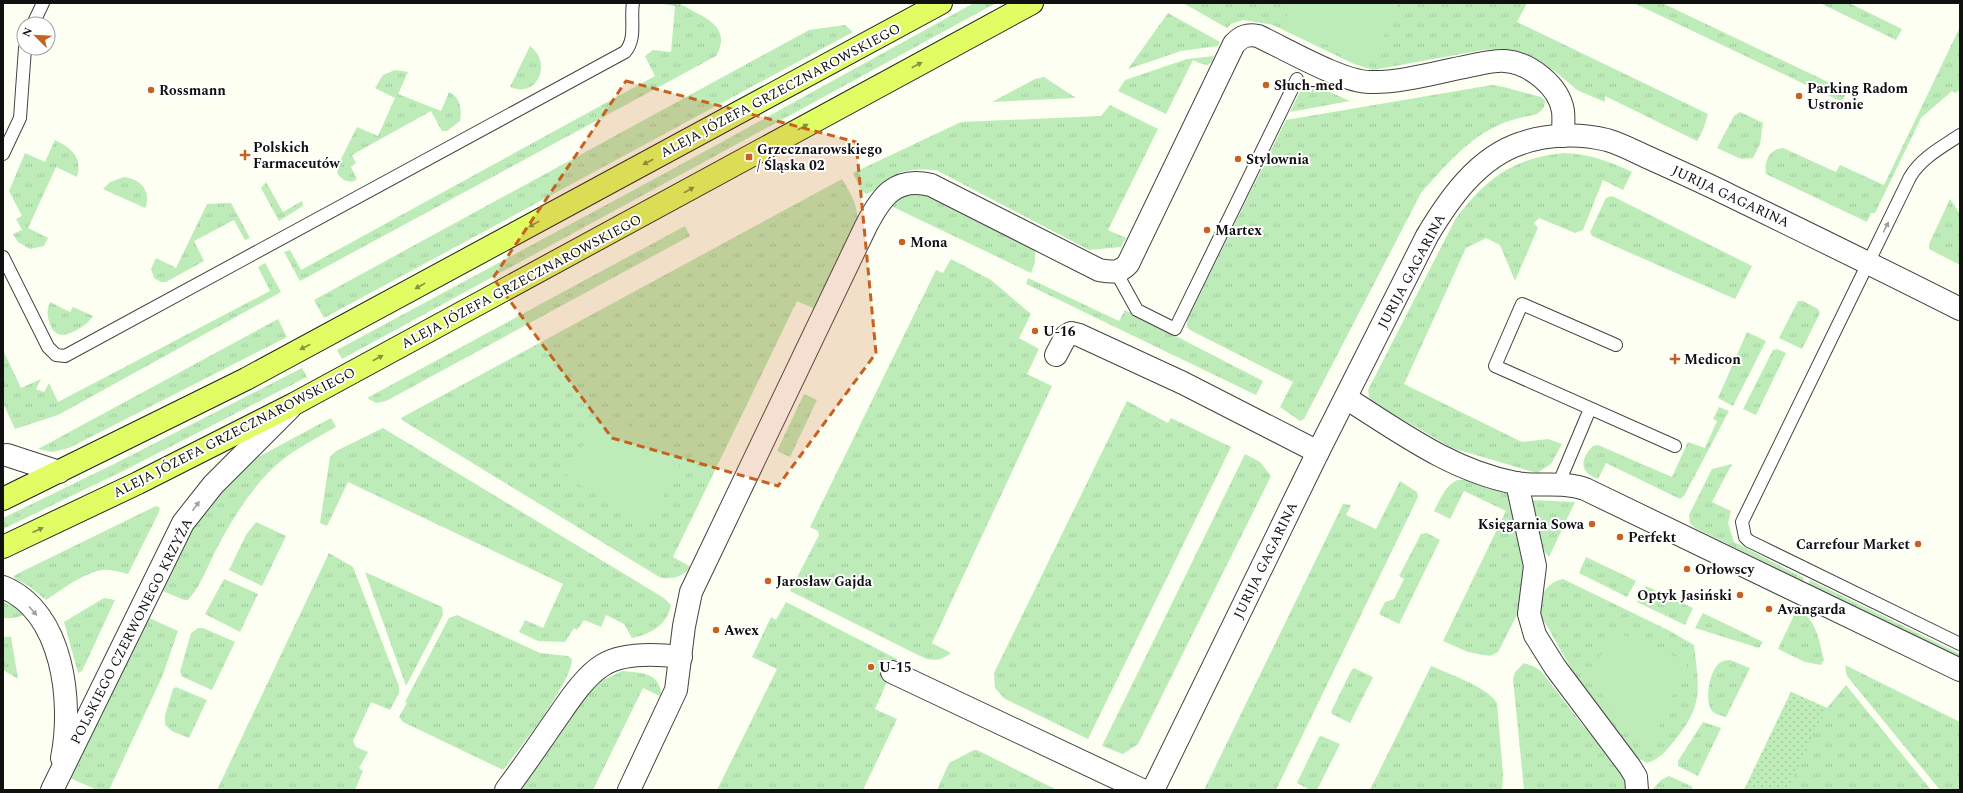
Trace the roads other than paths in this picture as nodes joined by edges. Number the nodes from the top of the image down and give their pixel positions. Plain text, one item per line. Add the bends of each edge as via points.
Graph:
1 (43, 3) edge
2 (633, 3) edge
3 (941, 3) edge
4 (1032, 3) edge
5 (37, 16) edge
6 (24, 56) edge
7 (1297, 79) dead end
8 (1960, 135) edge
9 (1563, 136) junction
10 (3, 154) edge
11 (3, 257) edge
12 (1868, 262) junction
13 (1116, 272) junction
14 (1960, 309) edge
15 (1616, 345) dead end
16 (1056, 355) dead end
17 (1346, 398) junction
18 (294, 404) junction
19 (1590, 409) junction
20 (1675, 446) dead end
21 (1318, 452) junction
22 (4, 457) edge
23 (59, 472) junction
24 (1516, 483) junction
25 (1558, 485) junction
26 (3, 500) edge
27 (3, 547) edge
28 (3, 587) edge
29 (1960, 644) edge
30 (680, 657) junction
31 (1960, 670) edge
32 (892, 672) dead end
33 (55, 784) edge
34 (506, 790) edge
35 (629, 790) edge
36 (1142, 790) edge
37 (1153, 790) edge
38 (1638, 790) edge

1 - 5 lane
2 - 11 lane via 632,37 629,48 624,52 65,356 56,355 48,348
3 -> 23 main road, ALEJA JÓZEFA GRZECZNAROWSKIEGO via 246,379
18 -> 4 main road, ALEJA JÓZEFA GRZECZNAROWSKIEGO
6 - 10 lane via 20,118
7 - 13 lane via 1175,329 1138,310
12 -> 8 lane via 1914,170
9 - 12 street, JURIJA GAGARINA via 1586,136 1608,140 1625,147
9 - 13 street via 1563,111 1557,95 1547,82 1523,66 1504,61 1409,78 1370,82 1336,73 1258,36 1242,36 1234,44 1128,264
9 - 17 street, JURIJA GAGARINA via 1521,143 1498,156 1476,172 1443,209
12 - 14 street, JURIJA GAGARINA
12 - 29 lane via 1744,515 1742,530 1749,541
13 - 30 street via 1099,270 931,185 907,182 892,189 876,207 866,226 690,592
15 - 19 lane via 1522,304 1495,366
16 - 21 street via 1066,336 1072,333 1079,335 1183,383
17 - 21 street, JURIJA GAGARINA
17 - 24 street via 1447,461
27 -> 18 main road, ALEJA JÓZEFA GRZECZNAROWSKIEGO via 138,483
33 -> 18 street, POLSKIEGO CZERWONEGO KRZYŻA via 183,523 213,485
19 - 20 lane
19 - 25 lane
21 - 37 street, JURIJA GAGARINA
22 - 23 street
23 - 26 main road, ALEJA JÓZEFA GRZECZNAROWSKIEGO
24 - 25 street
24 - 38 street via 1535,566 1529,614 1535,635 1555,667 1630,766 1636,777
25 - 31 street via 1574,485 1585,489
28 -> 33 street, POLSKIEGO CZERWONEGO KRZYŻA via 33,609 50,636 58,657 66,707 65,735
30 - 34 street via 643,656 616,659 602,665 568,702
30 - 35 street via 676,690 671,704
32 - 36 street

